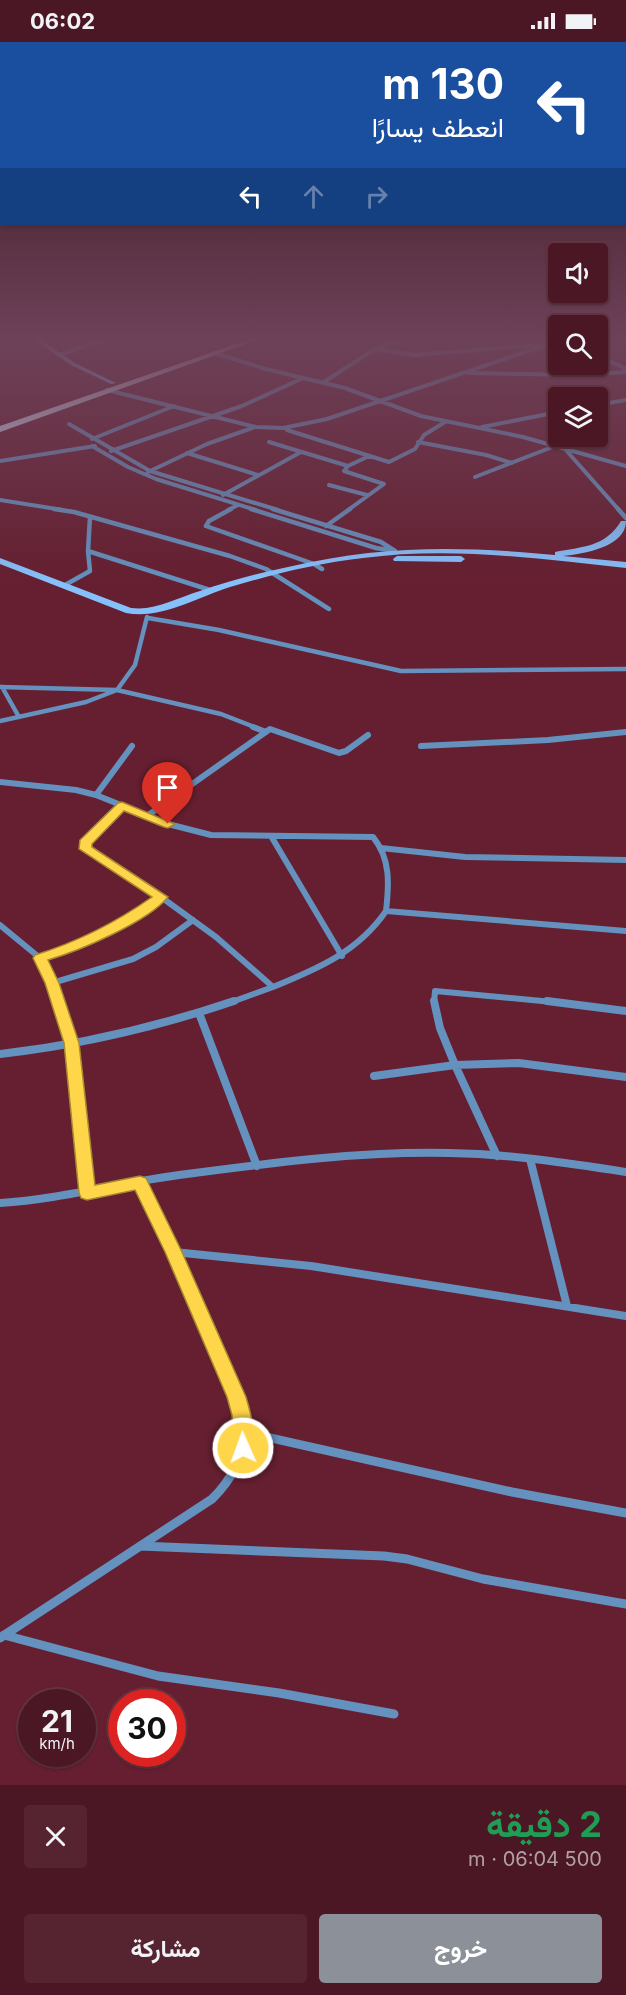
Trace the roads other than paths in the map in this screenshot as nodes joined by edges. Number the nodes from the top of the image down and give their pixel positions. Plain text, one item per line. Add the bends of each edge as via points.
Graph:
1 (17, 418) edge
2 (28, 418) edge
3 (143, 418) edge
4 (207, 418) edge
5 (223, 418) edge
6 (329, 418) edge
7 (434, 418) edge
8 (526, 418) edge
9 (445, 422) junction
10 (0, 424) edge
11 (69, 424) dead end
12 (256, 427) junction
13 (283, 428) junction
14 (478, 428) junction
15 (0, 429) edge
16 (92, 439) junction
17 (269, 442) dead end
18 (418, 442) junction
19 (548, 444) edge
20 (102, 445) junction
21 (92, 446) junction
22 (552, 447) edge
23 (558, 447) edge
24 (565, 449) junction
25 (111, 451) junction
26 (301, 452) junction
27 (187, 453) junction
28 (369, 456) junction
29 (0, 461) edge
30 (512, 463) junction
31 (348, 466) junction
32 (626, 466) edge
33 (150, 471) junction
34 (143, 474) junction
35 (258, 475) junction
36 (475, 477) dead end
37 (329, 485) dead end
38 (223, 495) junction
39 (367, 495) junction
40 (0, 500) edge
41 (238, 506) junction
42 (90, 517) junction
43 (625, 521) edge
44 (326, 526) junction
45 (88, 551) junction
46 (399, 555) junction
47 (515, 555) junction
48 (0, 561) edge
49 (626, 565) edge
50 (318, 566) junction
51 (626, 572) edge
52 (275, 574) junction
53 (65, 585) junction
54 (210, 590) junction
55 (329, 609) dead end
56 (147, 616) junction
57 (626, 669) edge
58 (1, 687) edge
59 (117, 690) junction
60 (19, 717) junction
61 (0, 721) edge
62 (266, 732) junction
63 (626, 732) edge
64 (368, 735) dead end
65 (132, 746) dead end
66 (422, 746) dead end
67 (0, 782) edge
68 (96, 795) junction
69 (122, 806) junction
70 (147, 816) junction
71 (272, 837) junction
72 (381, 848) junction
73 (626, 860) edge
74 (161, 897) junction
75 (386, 911) junction
76 (193, 921) junction
77 (0, 925) edge
78 (626, 931) edge
79 (342, 956) junction
80 (40, 958) junction
81 (52, 983) junction
82 (273, 987) junction
83 (626, 1011) edge
84 (199, 1013) junction
85 (72, 1043) junction
86 (0, 1054) edge
87 (455, 1065) junction
88 (374, 1076) dead end
89 (626, 1077) edge
90 (497, 1156) junction
91 (530, 1159) junction
92 (257, 1166) junction
93 (626, 1172) edge
94 (140, 1182) junction
95 (87, 1193) junction
96 (0, 1203) edge
97 (174, 1252) junction
98 (567, 1306) junction
99 (626, 1316) edge
100 (244, 1432) junction
101 (626, 1513) edge
102 (138, 1546) junction
103 (626, 1605) edge
104 (2, 1636) edge
105 (394, 1714) dead end

1 - 10 main road
2 - 15 main road
3 - 16 street
4 - 25 street
5 - 12 street
6 - 13 street
7 - 9 street
8 - 14 street
9 - 14 street
9 - 18 street
11 - 16 street
12 - 13 street
12 - 27 street
13 - 28 street
14 - 19 street
16 - 20 street
17 - 26 street
18 - 28 street via 415,449 395,461
18 - 30 street
20 - 21 street
20 - 25 street
21 - 29 street
21 - 34 street
22 - 30 street
23 - 24 street
24 - 32 street
24 - 43 street via 609,496
25 - 33 street
26 - 31 street
26 - 35 street
27 - 33 street
27 - 35 street
28 - 31 street
30 - 36 street
31 - 39 street via 344,471 384,484
33 - 34 street
33 - 38 street
34 - 41 street
35 - 38 street
37 - 39 street
38 - 44 street
39 - 44 street
40 - 42 street
41 - 46 street
41 - 50 street via 206,526
42 - 45 street
42 - 52 street via 230,556
43 - 47 street via 622,530 605,542 581,550
44 - 46 street via 381,542
45 - 53 street via 90,571
45 - 54 street
46 - 47 street via 440,550
46 - 50 street
46 - 51 street
47 - 49 street
48 - 53 street
50 - 52 street
52 - 54 street
52 - 55 street
53 - 56 street
54 - 56 street
56 - 57 street via 401,671
56 - 59 street via 135,665
58 - 59 street
58 - 60 street
59 - 60 street via 86,702
59 - 62 street via 221,714
60 - 61 street
62 - 64 street via 275,729 339,753
62 - 70 street
63 - 66 street
65 - 68 street
67 - 68 street via 54,786
68 - 69 street
69 - 70 street
69 - 74 street via 85,843 85,849
70 - 71 street via 211,835
71 - 72 street via 370,836
71 - 79 street
72 - 73 street via 483,857
72 - 75 street via 389,886
74 - 76 street
74 - 80 street via 96,937
75 - 78 street
75 - 79 street via 367,938
76 - 81 street via 133,959
76 - 82 street via 239,955
77 - 80 street
79 - 82 street
80 - 81 street
81 - 85 street
82 - 84 street
83 - 87 street via 435,991 436,1013
84 - 85 street
84 - 92 street
85 - 86 street
85 - 95 street
87 - 88 street
87 - 89 street via 502,1062
87 - 90 street
90 - 91 street
90 - 92 street via 411,1154
91 - 93 street
91 - 98 street
92 - 94 street
94 - 95 street
94 - 97 street
95 - 96 street
97 - 98 street via 311,1266
97 - 100 street via 236,1397
98 - 99 street
100 - 101 street
100 - 102 street via 240,1460 225,1487
102 - 103 street via 384,1556
102 - 104 street
104 - 105 street via 158,1676

